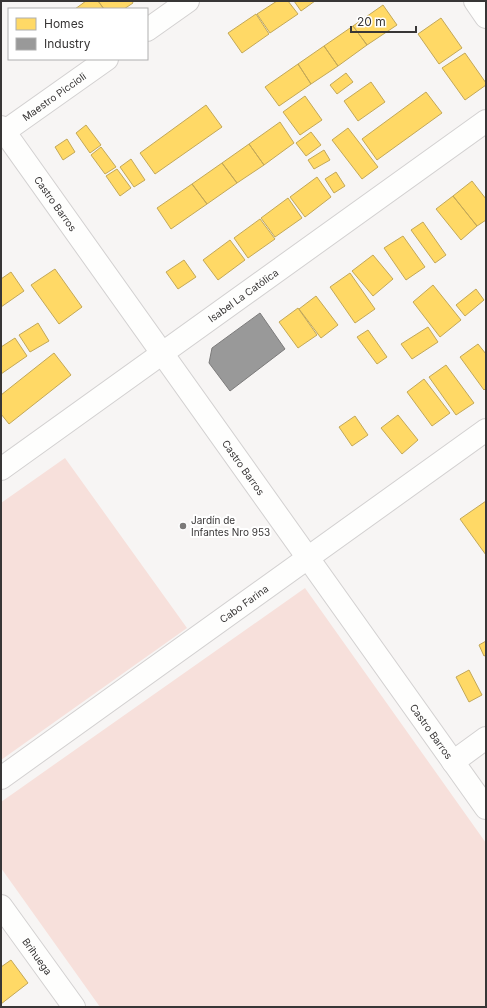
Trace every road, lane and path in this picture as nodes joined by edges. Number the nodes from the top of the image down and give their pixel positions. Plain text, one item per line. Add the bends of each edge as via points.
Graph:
1 (188, 1) edge
2 (475, 1) edge
3 (486, 17) edge
4 (148, 29) edge
5 (106, 60) edge
6 (486, 121) edge
7 (2, 131) edge
8 (162, 354) junction
9 (486, 430) edge
10 (1, 469) edge
11 (308, 558) junction
12 (486, 738) edge
13 (453, 762) junction
14 (1, 778) edge
15 (486, 808) edge
16 (1, 906) edge
17 (74, 1007) edge

1 - 4 street
2 - 3 street
5 - 7 street, Maestro Piccioli
6 - 8 street, Isabel La Católica
7 - 8 street, Castro Barros
8 - 10 street, Isabel La Católica
8 - 11 street, Castro Barros
9 - 11 street, Cabo Farina
11 - 13 street, Castro Barros
11 - 14 street, Cabo Farina
12 - 13 street
13 - 15 street, Castro Barros
16 - 17 street, Brihuega

